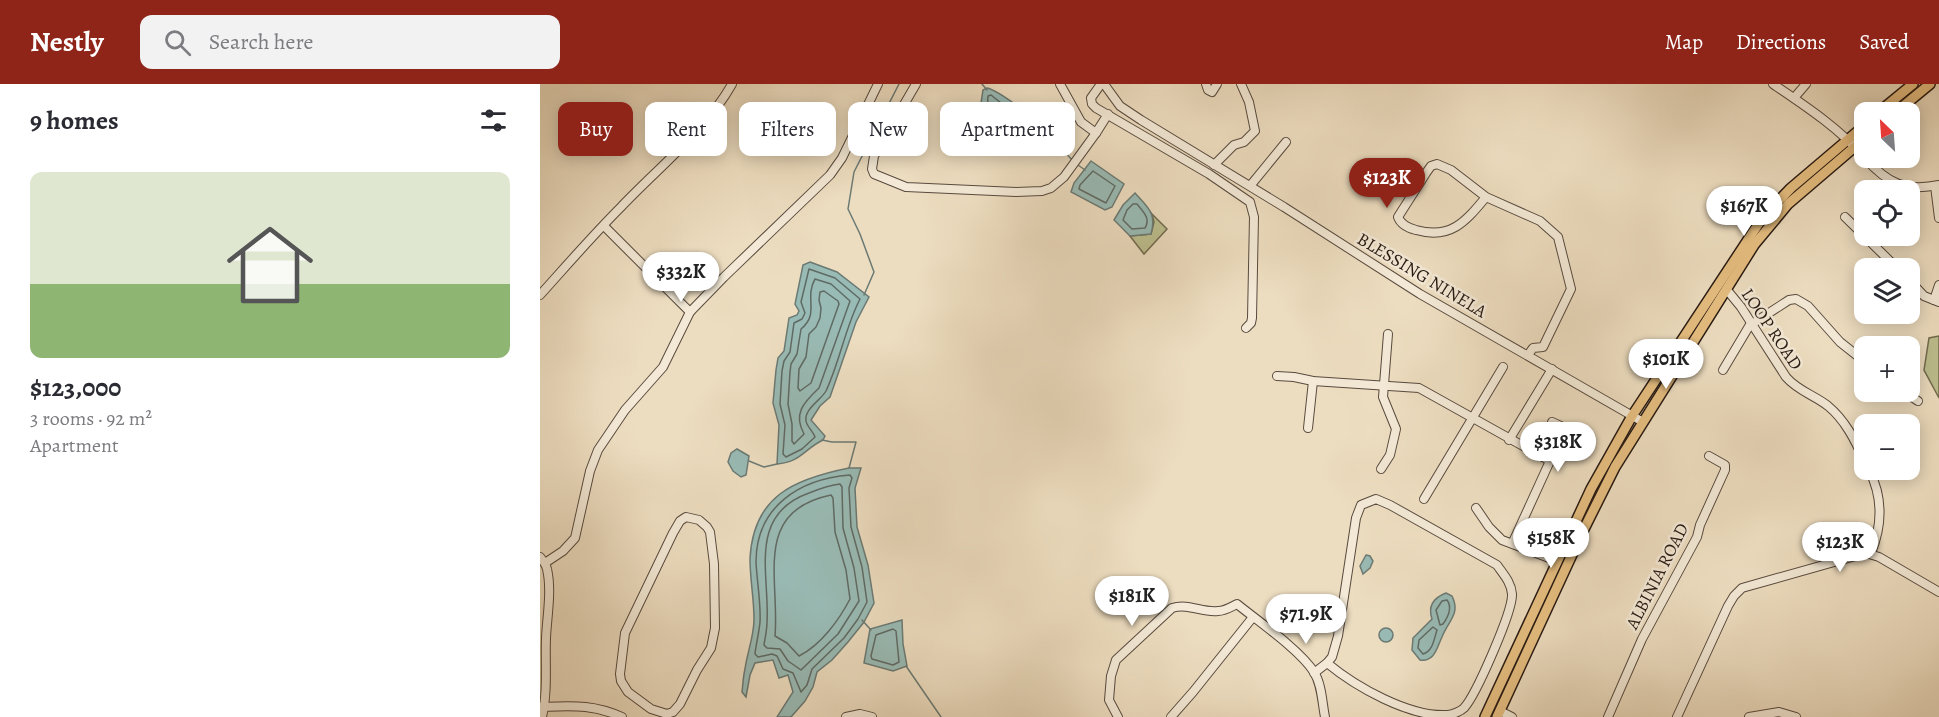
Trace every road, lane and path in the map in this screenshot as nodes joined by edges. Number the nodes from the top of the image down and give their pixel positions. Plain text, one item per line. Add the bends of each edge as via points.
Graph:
1 (732, 84) edge
2 (878, 84) edge
3 (916, 84) edge
4 (1060, 84) edge
5 (1103, 84) edge
6 (1206, 84) edge
7 (1217, 84) edge
8 (1241, 84) edge
9 (1773, 84) edge
10 (1806, 84) edge
11 (1913, 84) edge
12 (1930, 84) edge
13 (1794, 98) junction
14 (1891, 102) edge
15 (1908, 102) edge
16 (1108, 114) junction
17 (1096, 133) junction
18 (1854, 135) edge
19 (1847, 141) junction
20 (1286, 142) dead end
21 (1854, 146) edge
22 (1854, 149) edge
23 (1215, 165) junction
24 (1874, 168) edge
25 (1250, 186) junction
26 (1937, 186) edge
27 (1486, 197) junction
28 (1845, 217) dead end
29 (1939, 218) edge
30 (604, 226) junction
31 (1887, 258) edge
32 (1939, 285) edge
33 (1727, 290) junction
34 (1920, 292) edge
35 (540, 295) edge
36 (1937, 301) edge
37 (690, 312) junction
38 (1752, 324) junction
39 (1246, 328) dead end
40 (1388, 334) dead end
41 (1699, 335) junction
42 (1677, 349) junction
43 (1854, 353) edge
44 (1528, 355) junction
45 (1503, 367) dead end
46 (1552, 369) junction
47 (1723, 370) dead end
48 (1277, 376) dead end
49 (1313, 381) junction
50 (1385, 385) junction
51 (1632, 416) junction
52 (1472, 417) junction
53 (1552, 422) dead end
54 (1643, 422) junction
55 (1308, 428) dead end
56 (1509, 440) junction
57 (1854, 441) edge
58 (1709, 456) dead end
59 (1550, 461) junction
60 (1382, 470) dead end
61 (1597, 477) junction
62 (1609, 478) junction
63 (1874, 480) edge
64 (1424, 499) dead end
65 (1476, 508) dead end
66 (1513, 542) junction
67 (1871, 553) junction
68 (542, 560) edge
69 (1557, 561) junction
70 (1939, 592) edge
71 (1253, 617) junction
72 (1328, 663) junction
73 (1314, 673) junction
74 (542, 707) edge
75 (650, 713) edge
76 (1499, 714) edge
77 (542, 717) edge
78 (622, 717) edge
79 (846, 717) edge
80 (872, 717) edge
81 (1118, 717) edge
82 (1171, 717) edge
83 (1325, 717) edge
84 (1485, 717) edge
85 (1512, 717) edge
86 (1608, 717) edge
87 (1677, 717) edge
88 (1749, 717) edge
89 (1796, 717) edge

1 - 30 street via 724,99
2 - 37 street via 830,175
3 - 17 street via 874,156 872,169 880,177 906,187 1042,191 1059,183
4 - 17 street via 1081,122
5 - 16 street via 1090,101
5 - 23 street, BLESSING NINELA via 1120,106
6 - 7 street via 1212,92
8 - 23 street via 1255,131
9 - 13 street
10 - 13 street
11 - 14 main road
12 - 15 main road
13 - 19 street
16 - 17 street
16 - 39 street via 1250,202 1254,217 1252,318
18 - 19 main road
19 - 21 street
19 - 42 main road via 1763,217
20 - 25 street
22 - 33 main road via 1779,213
23 - 25 street, BLESSING NINELA
24 - 26 street via 1900,185
25 - 44 street, BLESSING NINELA via 1420,294
26 - 29 street
27 - 27 street via 1437,164 1431,166 1398,217 1415,230 1446,232 1459,225
27 - 44 street via 1540,221 1560,241 1570,292 1543,347 1533,348
28 - 31 street
30 - 35 street
30 - 37 street
32 - 36 street
33 - 38 street, LOOP ROAD
33 - 41 main road
34 - 36 street
37 - 68 street via 663,367 625,410 598,450 575,538 563,551
38 - 43 street via 1796,299 1808,306
38 - 47 street
38 - 57 street, LOOP ROAD via 1794,387 1821,401 1840,418
40 - 50 street
41 - 42 main road via 1692,333
41 - 54 main road
42 - 51 main road
44 - 46 street, BLESSING NINELA
45 - 52 street
46 - 51 street, BLESSING NINELA
46 - 56 street
48 - 49 street
49 - 50 street
49 - 55 street
50 - 52 street via 1419,388
50 - 60 street via 1383,397 1396,429
51 - 54 street, BLESSING NINELA
51 - 61 main road
52 - 56 street
52 - 64 street
53 - 59 street via 1564,427 1568,437
54 - 62 main road
56 - 59 street
58 - 86 street, ALBINIA ROAD via 1725,465 1725,470 1697,537 1642,639
59 - 66 street
61 - 62 main road
61 - 69 main road
62 - 76 main road
63 - 67 street via 1880,523
65 - 66 street via 1502,540
66 - 69 street
67 - 70 street
67 - 87 street via 1742,588 1728,606
68 - 74 street via 547,571 548,614 547,684
69 - 84 main road
71 - 73 street via 1305,660
71 - 81 street via 1237,604 1216,612 1190,606 1172,608 1120,655 1114,666 1111,705
71 - 82 street
72 - 72 street via 1338,636 1361,505 1376,499 1390,505 1497,565 1508,579 1512,594 1508,615 1475,689 1463,709 1449,716 1418,714 1348,681
72 - 73 street
73 - 83 street
74 - 77 street
74 - 78 street via 590,706
75 - 75 street via 675,711 711,648 716,618 710,532 692,517 678,523 624,637 621,681
76 - 85 street
79 - 80 street
88 - 89 street via 1779,712

